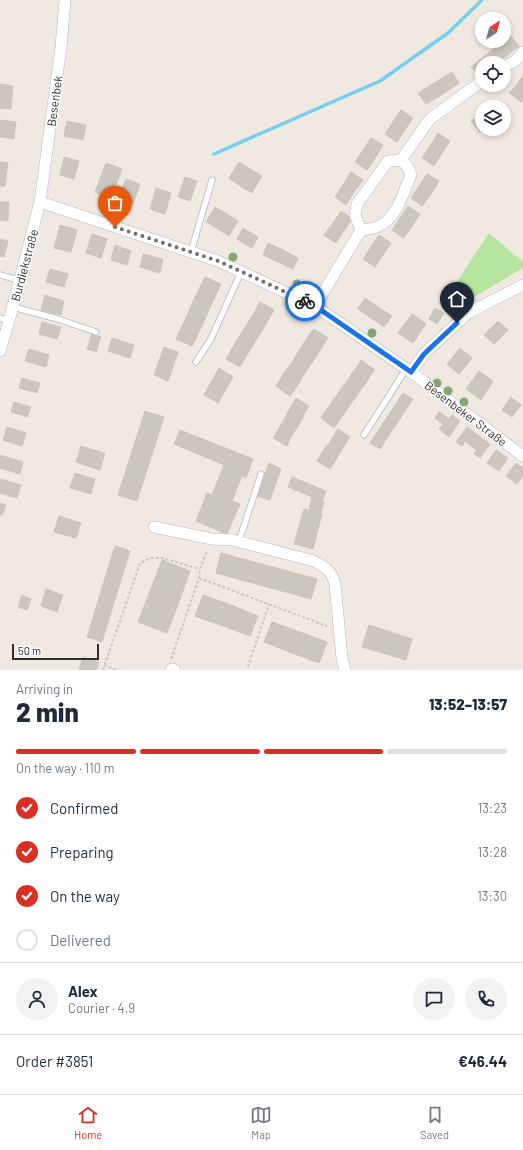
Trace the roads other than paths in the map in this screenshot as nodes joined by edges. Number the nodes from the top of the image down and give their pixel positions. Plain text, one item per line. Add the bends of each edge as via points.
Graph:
1 (65, 0) edge
2 (523, 52) edge
3 (511, 63) edge
4 (475, 86) edge
5 (401, 160) junction
6 (212, 180) dead end
7 (40, 202) junction
8 (361, 230) junction
9 (191, 252) junction
10 (241, 272) junction
11 (0, 275) edge
12 (19, 280) junction
13 (523, 285) edge
14 (315, 306) junction
15 (13, 307) junction
16 (5, 319) edge
17 (96, 332) dead end
18 (0, 351) edge
19 (196, 362) dead end
20 (409, 371) junction
21 (364, 435) dead end
22 (523, 456) edge
23 (261, 474) dead end
24 (154, 527) dead end
25 (239, 541) junction
26 (345, 670) edge

1 - 7 street, Besenbek
2 - 3 street
4 - 5 street via 430,119
5 - 8 street via 388,161 357,204 355,215
5 - 8 street via 411,175 396,210 386,222
6 - 9 lane
7 - 9 street, Besenbeker Straße
7 - 12 street, Burdiekstraße
8 - 14 street
9 - 10 street, Besenbeker Straße
10 - 14 street, Besenbeker Straße
10 - 19 lane via 211,339
11 - 12 lane
12 - 15 street, Burdiekstraße
13 - 20 street via 468,313
14 - 20 street, Besenbeker Straße
15 - 16 street, Burdiekstraße
15 - 17 lane
16 - 18 street, Burdiekstraße
20 - 21 lane
20 - 22 street, Besenbeker Straße
23 - 25 lane
24 - 25 street via 212,539
25 - 26 street via 314,561 325,567 333,576

